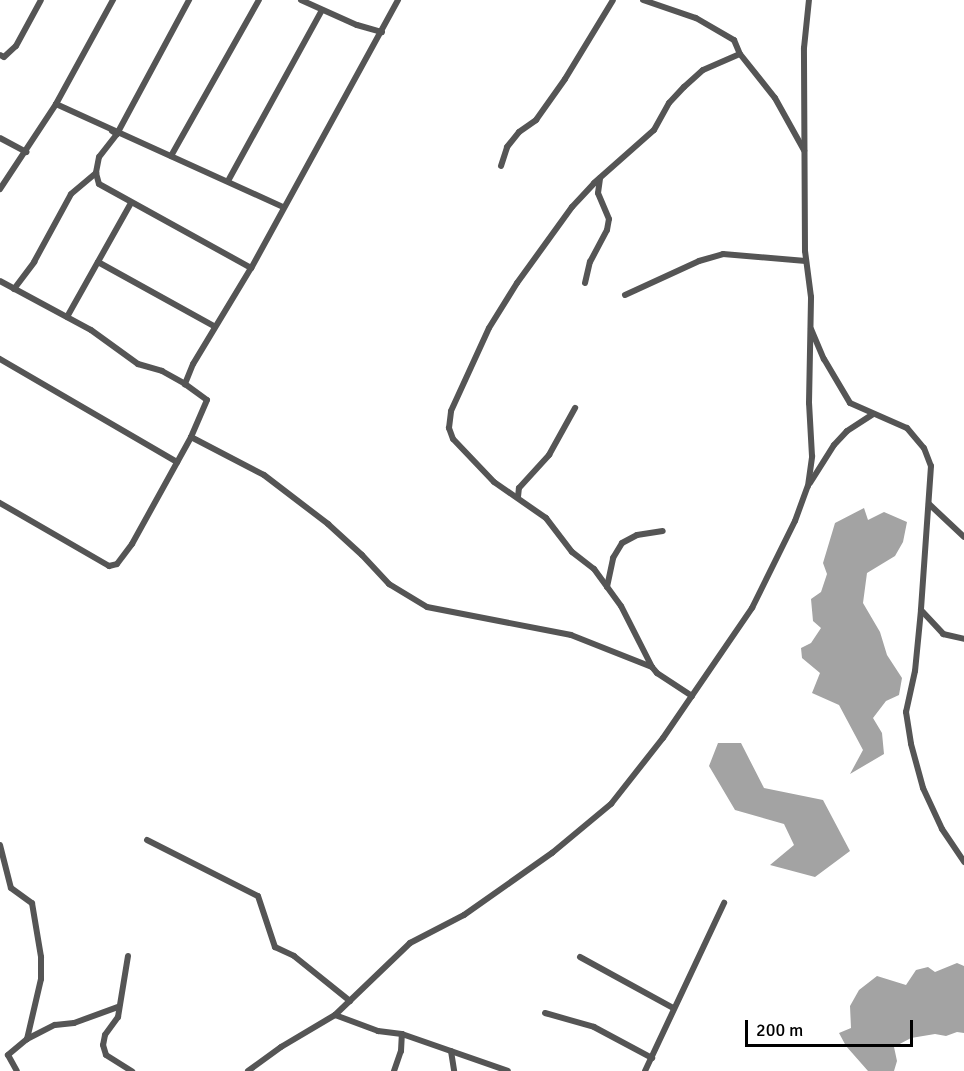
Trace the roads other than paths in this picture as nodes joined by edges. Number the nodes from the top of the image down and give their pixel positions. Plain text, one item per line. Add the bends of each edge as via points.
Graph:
1 (40, 0) edge
2 (112, 0) edge
3 (189, 0) edge
4 (259, 0) edge
5 (301, 0) edge
6 (398, 0) edge
7 (613, 0) edge
8 (643, 0) edge
9 (808, 0) edge
10 (322, 10) junction
11 (382, 32) junction
12 (740, 54) junction
13 (0, 55) edge
14 (56, 104) junction
15 (103, 125) junction
16 (118, 132) junction
17 (0, 138) edge
18 (804, 150) junction
19 (26, 152) junction
20 (171, 156) junction
21 (501, 166) dead end
22 (96, 173) junction
23 (601, 177) junction
24 (228, 181) junction
25 (0, 189) edge
26 (131, 203) junction
27 (284, 207) junction
28 (806, 261) junction
29 (98, 262) junction
30 (251, 268) junction
31 (0, 281) edge
32 (585, 283) dead end
33 (14, 289) junction
34 (625, 295) dead end
35 (67, 317) junction
36 (214, 326) junction
37 (810, 327) junction
38 (0, 359) edge
39 (185, 384) junction
40 (575, 408) dead end
41 (873, 414) junction
42 (191, 437) junction
43 (177, 462) junction
44 (808, 486) junction
45 (518, 497) junction
46 (0, 502) edge
47 (929, 504) junction
48 (663, 531) dead end
49 (964, 537) edge
50 (607, 587) junction
51 (921, 610) junction
52 (964, 639) edge
53 (652, 667) junction
54 (692, 696) junction
55 (147, 840) dead end
56 (0, 845) edge
57 (964, 862) edge
58 (724, 903) dead end
59 (128, 956) dead end
60 (580, 957) dead end
61 (350, 1001) junction
62 (118, 1007) junction
63 (673, 1008) junction
64 (545, 1013) dead end
65 (335, 1015) junction
66 (402, 1034) junction
67 (27, 1039) junction
68 (452, 1051) junction
69 (652, 1058) junction
70 (17, 1071) edge
71 (132, 1071) edge
72 (248, 1071) edge
73 (394, 1071) edge
74 (454, 1071) edge
75 (508, 1071) edge
76 (645, 1071) edge

1 - 13 street via 16,46 4,57
2 - 14 street
3 - 16 street
4 - 20 street
5 - 10 street
6 - 11 street
7 - 21 street via 536,120 507,147
8 - 12 street via 696,18 725,33 734,40
9 - 18 street
10 - 11 street
10 - 24 street
11 - 27 street
12 - 18 street via 775,98
12 - 23 street via 703,70 669,104 654,130
14 - 15 street
14 - 19 street
15 - 16 street
15 - 22 street via 117,134 99,157
16 - 20 street
17 - 19 street
18 - 28 street
19 - 25 street
20 - 24 street
22 - 26 street via 99,184
22 - 33 street via 71,194 34,262
23 - 32 street via 598,193 609,219
23 - 45 street via 572,207 517,283 489,328 451,411 449,428 453,439 494,482
24 - 27 street
26 - 29 street
26 - 30 street
27 - 30 street
28 - 34 street via 723,254
28 - 37 street via 812,297
29 - 35 street
29 - 36 street
30 - 36 street
31 - 33 street
33 - 35 street
35 - 39 street via 138,363
36 - 39 street
37 - 41 street via 850,403
37 - 44 street via 812,456
38 - 43 street
39 - 42 street via 207,400
40 - 45 street via 549,455 519,488
41 - 44 street via 834,445
41 - 47 street via 907,428 924,448 931,466
42 - 43 street
42 - 53 street via 264,475 328,525 389,584 426,607 571,634
43 - 46 street via 132,544 117,564 109,566
44 - 54 street via 752,608
45 - 50 street via 546,518 572,552 594,569
47 - 49 street
47 - 51 street
48 - 50 street via 637,535 622,543 613,558
50 - 53 street via 636,631
51 - 52 street via 943,634
51 - 57 street via 906,712 911,744 923,788
53 - 54 street
54 - 61 street via 612,804 552,854 464,915 410,943
55 - 61 street via 258,896 275,947 294,956
56 - 67 street via 11,888 32,903 41,957
58 - 63 street
59 - 62 street
60 - 63 street
61 - 65 street
62 - 67 street via 74,1023 55,1024
62 - 71 street via 118,1017 105,1035 103,1050
63 - 69 street
64 - 69 street via 594,1027
65 - 66 street via 378,1031
65 - 72 street
66 - 68 street
66 - 73 street
67 - 70 street via 8,1055
68 - 74 street
68 - 75 street
69 - 76 street

